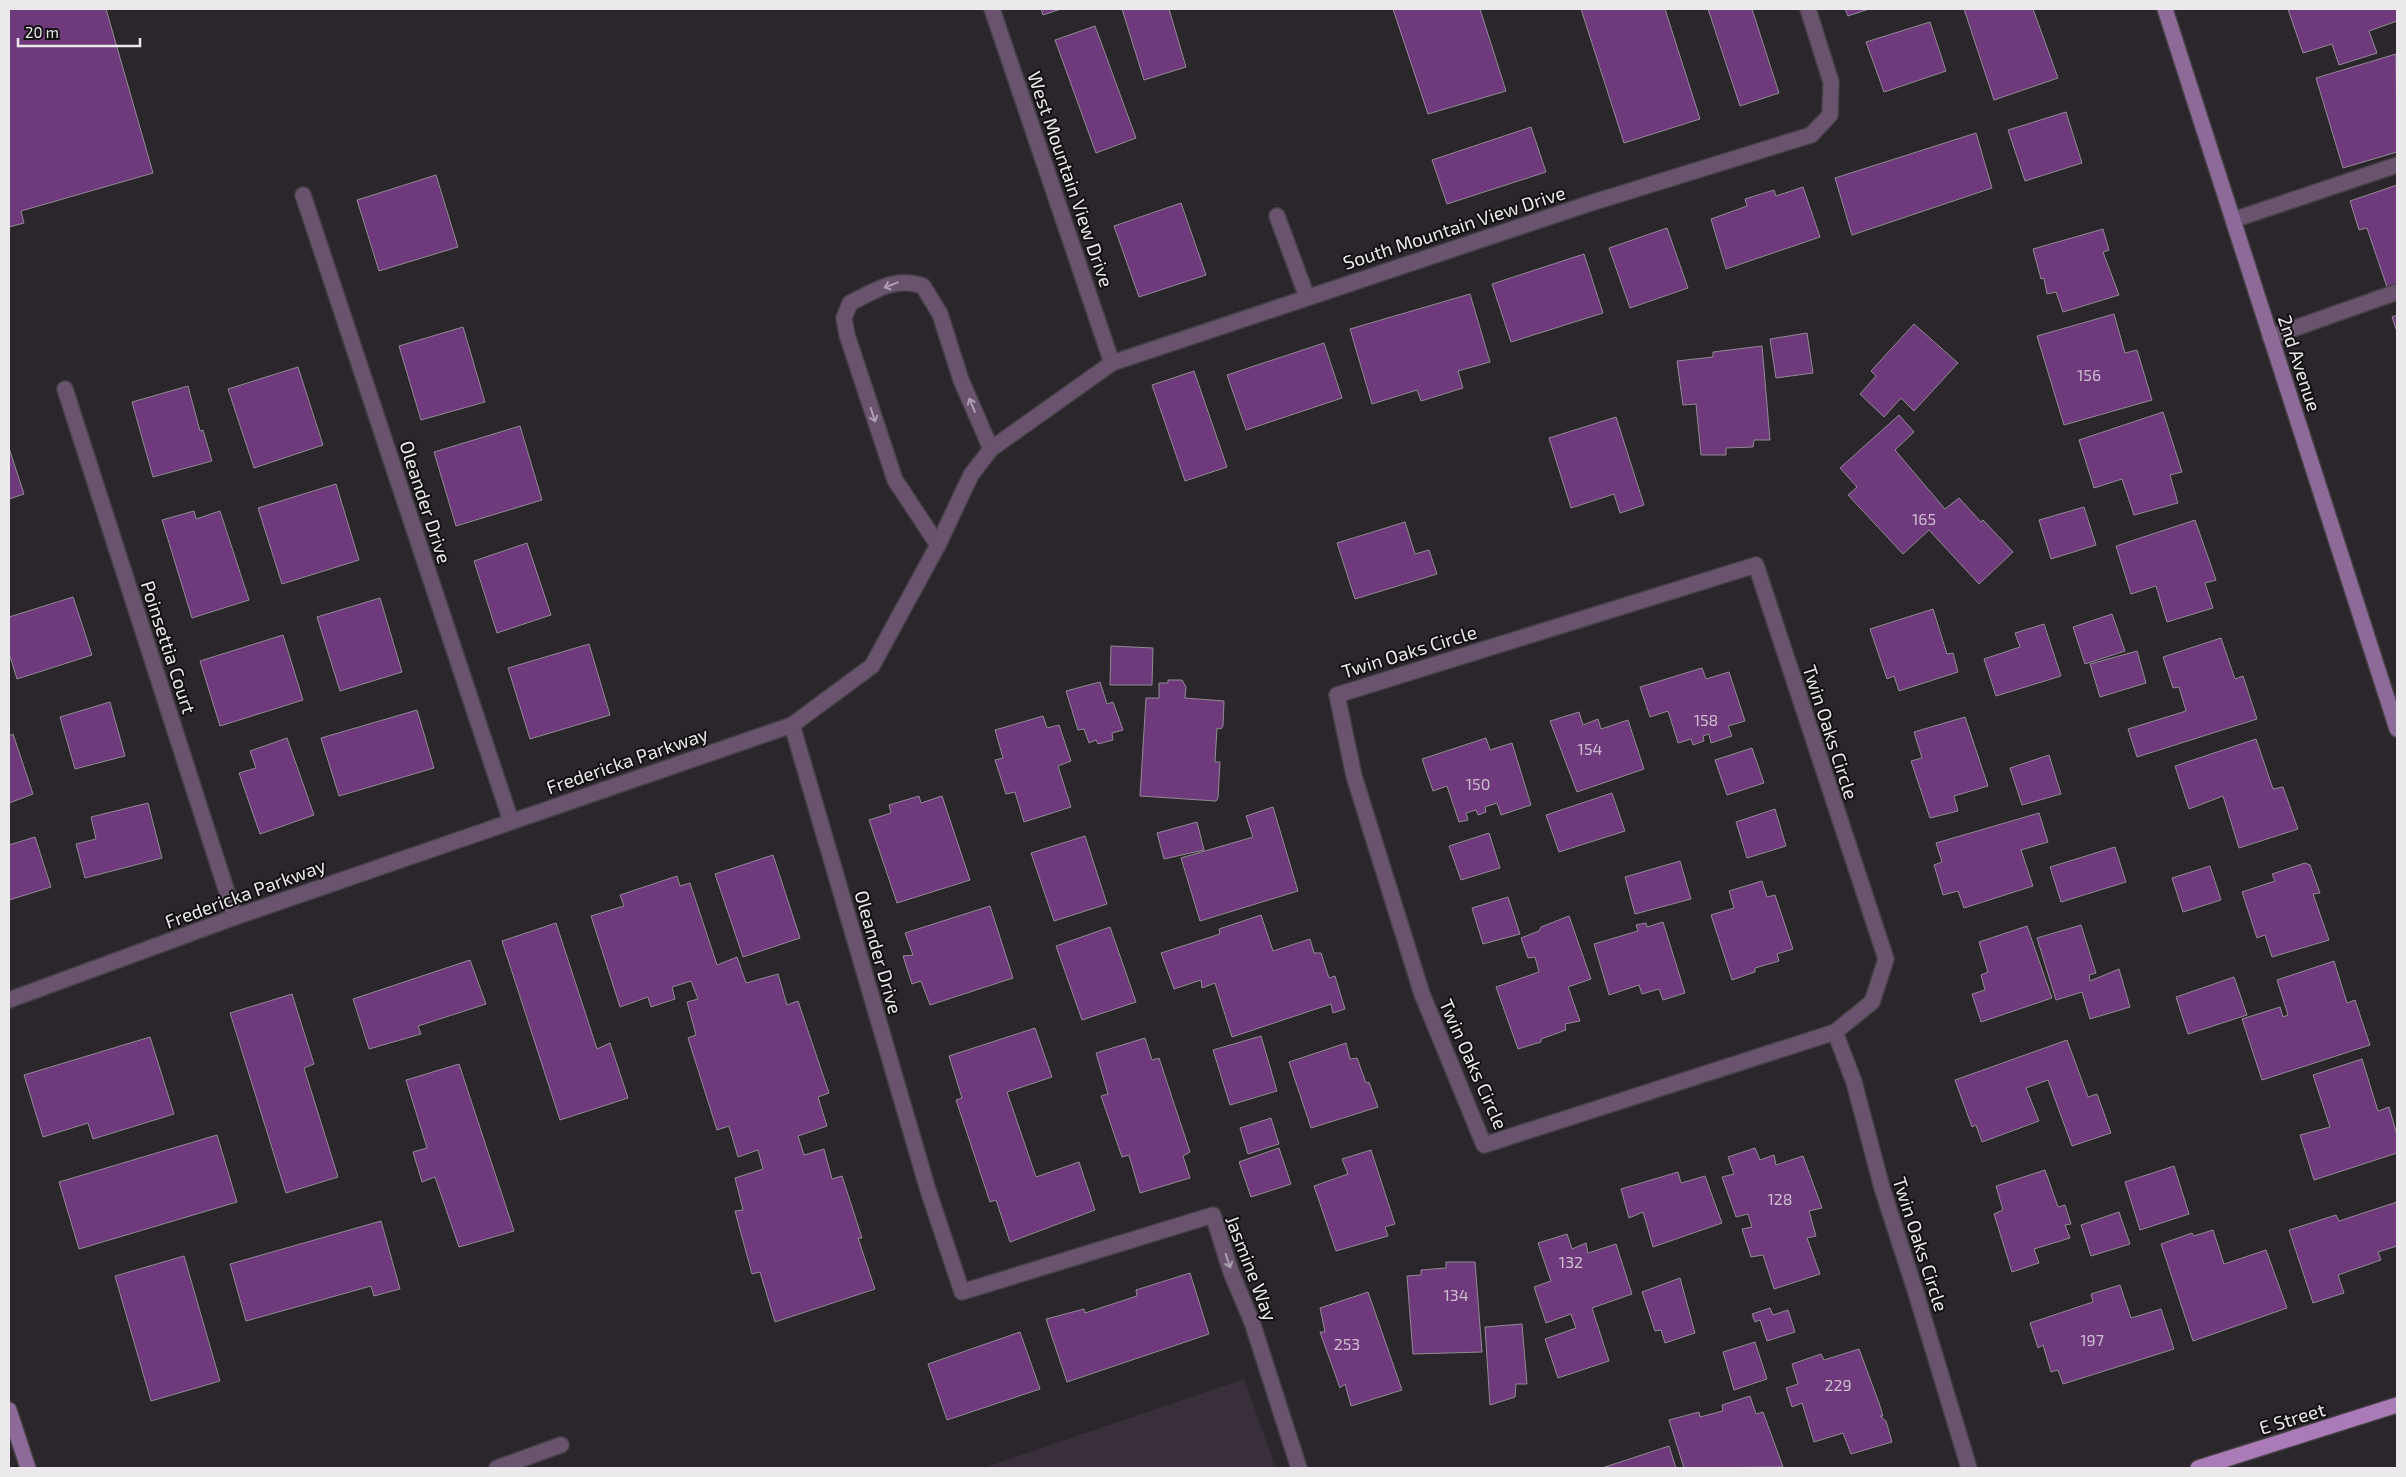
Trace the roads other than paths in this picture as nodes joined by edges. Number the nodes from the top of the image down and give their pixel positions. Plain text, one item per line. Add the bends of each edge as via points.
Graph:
1 (992, 9) edge
2 (1808, 9) edge
3 (2165, 9) edge
4 (2397, 165) edge
5 (303, 195) dead end
6 (1278, 216) dead end
7 (2233, 220) junction
8 (2397, 292) edge
9 (1307, 297) junction
10 (2270, 337) junction
11 (1112, 363) junction
12 (65, 389) dead end
13 (991, 449) junction
14 (938, 546) junction
15 (792, 725) junction
16 (2397, 729) edge
17 (511, 821) junction
18 (235, 917) junction
19 (9, 1000) edge
20 (1835, 1032) junction
21 (962, 1292) joint
22 (2397, 1405) edge
23 (9, 1410) edge
24 (561, 1445) dead end
25 (2236, 1462) edge
26 (28, 1468) edge
27 (497, 1468) edge
28 (1299, 1468) edge
29 (1969, 1468) edge
30 (2198, 1468) edge

1 - 11 street, West Mountain View Drive
2 - 9 street, South Mountain View Drive via 1831,82 1830,115 1811,135 1591,203
3 - 7 street, 2nd Avenue
4 - 7 street
5 - 17 street, Oleander Drive
6 - 9 street
7 - 10 street, 2nd Avenue
8 - 10 street
9 - 11 street, South Mountain View Drive
10 - 16 street, 2nd Avenue
11 - 13 street, Fredericka Parkway
12 - 18 street, Poinsettia Court
13 - 14 street, Fredericka Parkway via 970,475
13 -> 14 street via 961,380 940,314 923,286 897,282 850,303 844,318 847,335 895,480
14 - 15 street, Fredericka Parkway via 872,666
15 - 17 street, Fredericka Parkway
15 - 21 street, Oleander Drive via 928,1190
17 - 18 street, Fredericka Parkway
18 - 19 street, Fredericka Parkway
20 - 20 street, Twin Oaks Circle via 1484,1145 1422,994 1354,776 1337,695 1756,565 1886,960 1872,1002
20 - 29 street, Twin Oaks Circle via 1854,1082 1882,1188
21 -> 28 street, Jasmine Way via 1213,1214
22 - 25 main road, E Street
23 - 26 street
24 - 27 street
25 - 30 main road, E Street

